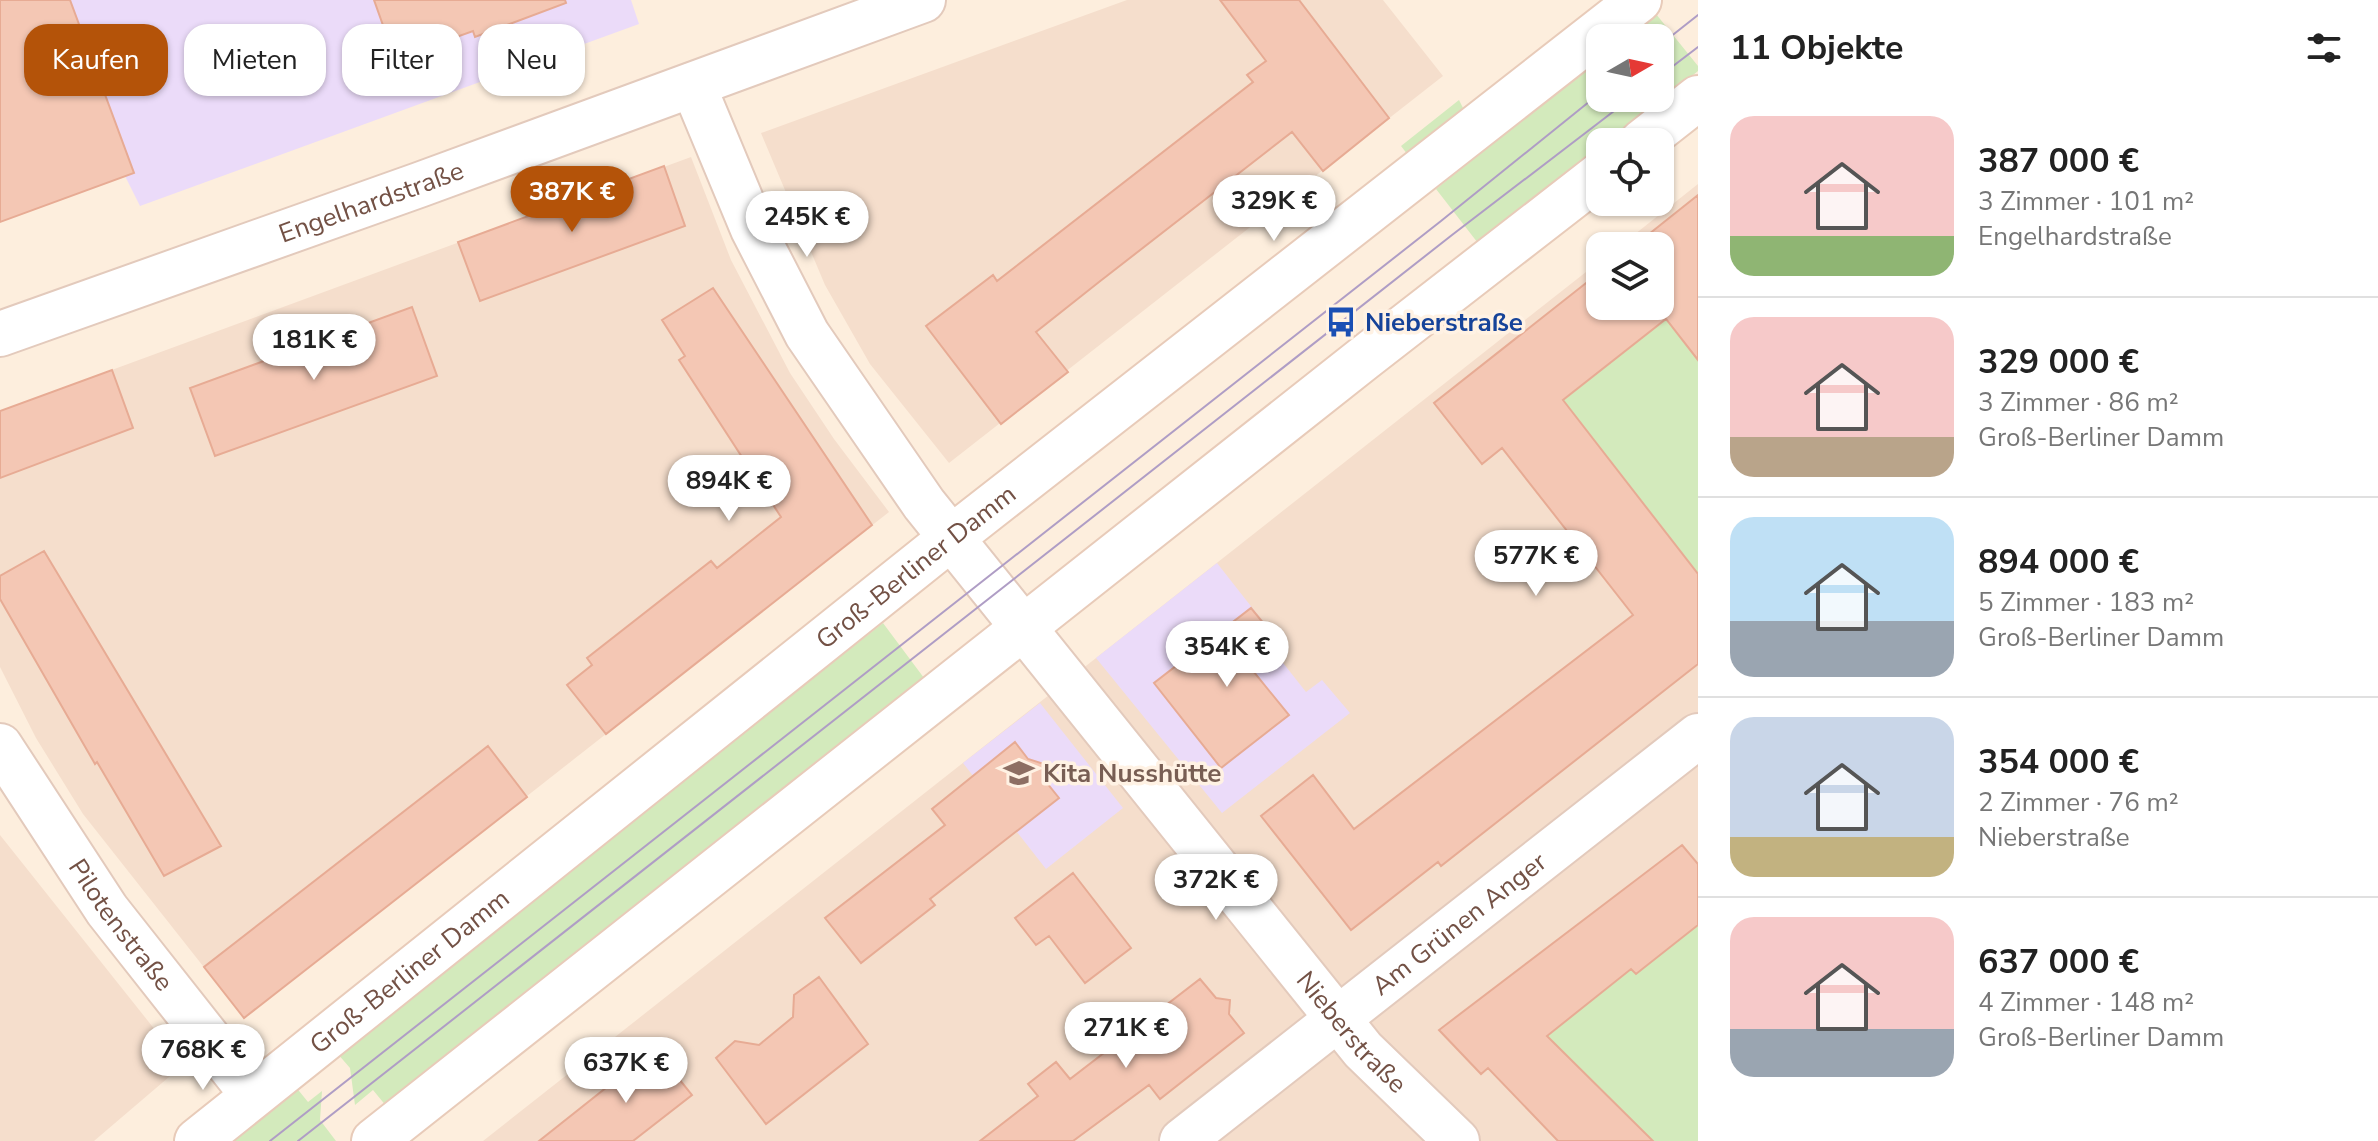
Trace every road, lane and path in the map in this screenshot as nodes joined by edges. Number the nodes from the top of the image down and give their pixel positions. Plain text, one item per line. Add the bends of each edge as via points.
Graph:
1 (923, 0) edge
2 (1639, 0) edge
3 (693, 85) junction
4 (1698, 98) edge
5 (1660, 128) edge
6 (1586, 186) edge
7 (0, 334) edge
8 (951, 538) junction
9 (1023, 628) junction
10 (1698, 736) edge
11 (0, 746) edge
12 (1337, 1019) junction
13 (253, 1095) junction
14 (197, 1141) edge
15 (374, 1141) edge
16 (1182, 1141) edge
17 (1457, 1141) edge

1 - 3 main road, Engelhardstraße
2 - 8 main road, Groß-Berliner Damm
3 - 7 main road, Engelhardstraße
3 - 8 main road, Nieberstraße via 753,229 807,334
4 - 5 main road
6 - 9 main road
8 - 9 main road, Nieberstraße
8 - 13 main road, Groß-Berliner Damm
9 - 12 main road, Nieberstraße
9 - 15 main road
10 - 12 main road, Am Grünen Anger
11 - 13 main road, Pilotenstraße via 107,910
12 - 16 main road, Am Grünen Anger
12 - 17 main road, Nieberstraße
13 - 14 main road, Groß-Berliner Damm

